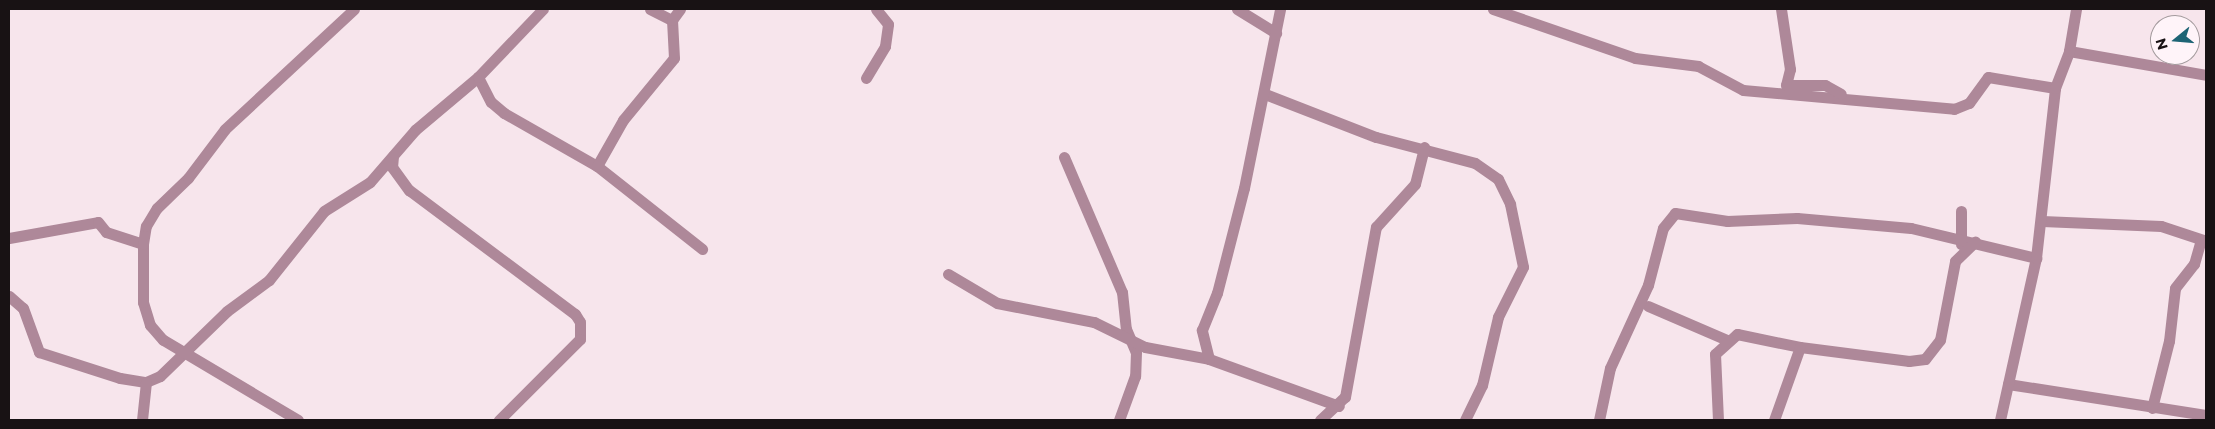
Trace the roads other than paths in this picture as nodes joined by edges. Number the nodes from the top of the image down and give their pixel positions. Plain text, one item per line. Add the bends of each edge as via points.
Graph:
1 (354, 9) edge
2 (543, 9) edge
3 (650, 9) edge
4 (680, 9) edge
5 (876, 9) edge
6 (1237, 9) edge
7 (1280, 9) edge
8 (1493, 9) edge
9 (1780, 9) edge
10 (2076, 9) edge
11 (672, 20) junction
12 (1276, 32) junction
13 (2069, 51) junction
14 (2206, 75) edge
15 (478, 77) junction
16 (866, 78) dead end
17 (2055, 88) junction
18 (1265, 94) junction
19 (1842, 95) junction
20 (1424, 147) junction
21 (393, 156) junction
22 (1064, 157) dead end
23 (597, 166) junction
24 (1961, 211) dead end
25 (2042, 221) junction
26 (9, 238) edge
27 (1959, 238) junction
28 (2203, 241) edge
29 (1975, 242) junction
30 (143, 244) junction
31 (702, 249) dead end
32 (1962, 250) junction
33 (2036, 258) junction
34 (948, 274) dead end
35 (9, 296) edge
36 (1648, 306) dead end
37 (1727, 340) junction
38 (1131, 341) junction
39 (1800, 347) junction
40 (186, 353) junction
41 (1209, 359) junction
42 (146, 382) junction
43 (2008, 384) junction
44 (1339, 406) junction
45 (2152, 408) junction
46 (2206, 415) edge
47 (142, 420) edge
48 (298, 420) edge
49 (499, 420) edge
50 (1118, 420) edge
51 (1320, 420) edge
52 (1465, 420) edge
53 (1599, 420) edge
54 (1718, 420) edge
55 (1774, 420) edge
56 (2000, 420) edge

1 - 30 street via 224,129 188,178 157,208 146,226
2 - 15 street
3 - 11 street
4 - 11 street
5 - 16 street via 888,24 886,46
6 - 12 street
7 - 12 street
8 - 19 street via 1635,58 1698,66 1743,90
9 - 19 street via 1790,69 1786,85 1825,85
10 - 13 street
11 - 23 street via 674,58 623,120
12 - 18 street
13 - 14 street
13 - 17 street
15 - 21 street via 415,130
15 - 23 street via 491,102 504,113
17 - 19 street via 1988,77 1969,104 1954,109
17 - 25 street
18 - 20 street via 1376,137
18 - 41 street via 1222,274 1202,330
20 - 44 street via 1415,184 1376,227 1350,376
20 - 52 street via 1475,163 1498,179 1510,204 1521,250 1519,280 1498,317 1482,385
21 - 40 street via 370,182 324,211 269,280 227,311
21 - 49 street via 392,167 409,190 575,314 580,322 580,339
22 - 38 street via 1080,184 1122,292
23 - 31 street
24 - 27 street
25 - 28 street via 2161,226
25 - 33 street
26 - 30 street via 98,222 106,232
27 - 29 street
27 - 32 street
27 - 53 street via 1911,228 1797,218 1727,221 1675,213 1663,228 1648,285 1610,368
28 - 45 street via 2194,264 2174,288 2169,341
29 - 32 street
29 - 33 street
30 - 40 street via 143,302 150,325 164,340
32 - 39 street via 1951,274 1940,340 1924,359 1909,361
33 - 43 street
34 - 38 street via 997,303 1094,322
35 - 42 street via 23,308 39,352
36 - 37 street
37 - 39 street via 1746,332
37 - 54 street via 1714,354
38 - 41 street
38 - 50 street via 1137,361 1135,376
39 - 55 street
40 - 42 street
40 - 48 street
41 - 44 street
42 - 47 street
43 - 45 street
43 - 56 street
44 - 51 street
45 - 46 street

